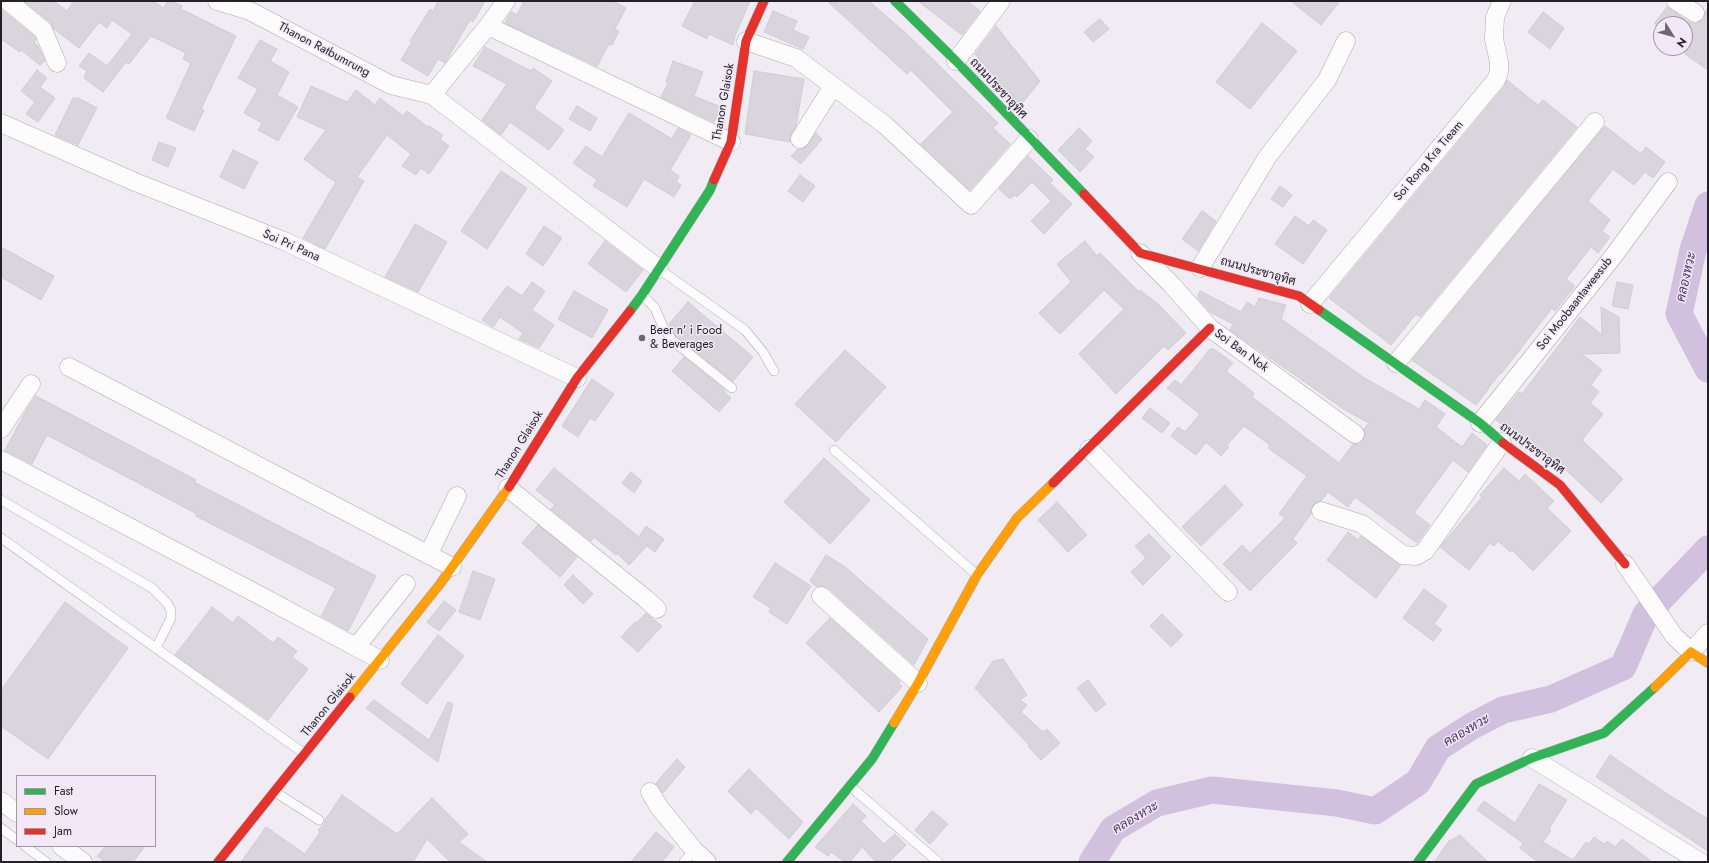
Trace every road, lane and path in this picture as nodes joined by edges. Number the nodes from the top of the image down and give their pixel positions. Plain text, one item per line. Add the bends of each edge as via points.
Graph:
1 (8, 1) edge
2 (217, 1) edge
3 (506, 1) edge
4 (764, 1) edge
5 (895, 1) edge
6 (1001, 1) edge
7 (1502, 1) edge
8 (1676, 1) edge
9 (1695, 13) dead end
10 (488, 26) junction
11 (746, 41) junction
12 (1346, 41) dead end
13 (956, 61) junction
14 (57, 63) dead end
15 (833, 86) junction
16 (432, 95) junction
17 (1, 122) edge
18 (1595, 122) dead end
19 (1029, 139) junction
20 (800, 140) dead end
21 (731, 142) junction
22 (1668, 182) dead end
23 (1140, 253) junction
24 (1200, 268) junction
25 (659, 269) junction
26 (642, 295) junction
27 (1310, 304) junction
28 (1210, 328) junction
29 (1396, 363) junction
30 (69, 367) dead end
31 (774, 371) dead end
32 (577, 378) junction
33 (31, 384) dead end
34 (732, 388) dead end
35 (1480, 423) junction
36 (1, 429) edge
37 (1355, 434) dead end
38 (1502, 442) junction
39 (834, 450) dead end
40 (1089, 450) junction
41 (1, 460) edge
42 (508, 488) junction
43 (457, 496) dead end
44 (1, 500) edge
45 (1321, 511) dead end
46 (1, 538) edge
47 (428, 555) junction
48 (1625, 564) joint
49 (452, 567) junction
50 (977, 575) junction
51 (406, 584) dead end
52 (1228, 592) dead end
53 (821, 596) dead end
54 (657, 609) dead end
55 (1708, 633) edge
56 (356, 647) junction
57 (156, 648) junction
58 (1691, 652) junction
59 (380, 660) junction
60 (1708, 663) edge
61 (918, 683) junction
62 (305, 754) junction
63 (1532, 758) junction
64 (850, 786) junction
65 (275, 792) junction
66 (650, 792) dead end
67 (1, 801) edge
68 (16, 812) edge
69 (319, 820) dead end
70 (1, 828) edge
71 (16, 839) edge
72 (26, 847) edge
73 (62, 847) edge
74 (695, 858) edge
75 (1424, 859) edge
76 (792, 860) edge
77 (46, 862) edge
78 (83, 862) edge
79 (218, 862) edge
80 (938, 862) edge
81 (1700, 862) edge

1 - 14 street via 43,30
2 - 16 street, Thanon Ratbumrung via 250,11 391,84
3 - 10 street
4 - 11 street, Thanon Glaisok
5 - 13 street, ถนนประชาอุทิศ
6 - 13 street
7 - 27 street, Soi Rong Kra Tieam via 1496,17 1494,39 1499,67 1496,80
8 - 9 street
10 - 16 street
10 - 21 street
11 - 15 street via 796,58
11 - 21 street, Thanon Glaisok
12 - 24 street via 1327,80 1268,156
13 - 19 street, ถนนประชาอุทิศ
15 - 19 street via 885,125 971,205
15 - 20 street
16 - 25 street
17 - 32 street, Soi Pri Pana via 135,182 284,241
18 - 29 street
19 - 23 street, ถนนประชาอุทิศ
21 - 25 street, Thanon Glaisok via 710,190
22 - 35 street, Soi Moobaantaweesub via 1612,258
23 - 24 street, ถนนประชาอุทิศ
23 - 28 street, Soi Ban Nok
24 - 27 street, ถนนประชาอุทิศ via 1299,296
25 - 26 street, Thanon Glaisok
25 - 31 lane via 745,330
26 - 32 street, Thanon Glaisok
26 - 34 lane via 655,308 672,340
27 - 29 street, ถนนประชาอุทิศ
28 - 37 street, Soi Ban Nok
28 - 40 street
29 - 35 street, ถนนประชาอุทิศ
30 - 47 street
32 - 42 street, Thanon Glaisok
33 - 36 street
35 - 38 street, ถนนประชาอุทิศ
38 - 45 street via 1425,551 1416,556 1403,554 1362,524
38 - 48 street, ถนนประชาอุทิศ via 1560,485
39 - 50 lane
40 - 50 street via 1017,518
40 - 52 street
41 - 56 street
42 - 49 street, Thanon Glaisok
42 - 54 street
43 - 47 street
44 - 57 lane via 152,588 167,603 171,618
46 - 57 lane
47 - 49 street
48 - 58 street via 1674,636
49 - 59 street, Thanon Glaisok
50 - 61 street
51 - 56 street
53 - 61 street
55 - 58 street
56 - 59 street
57 - 62 lane
58 - 60 street
58 - 63 street via 1604,733
59 - 62 street, Thanon Glaisok
61 - 64 street via 872,759
62 - 65 street, Thanon Glaisok
63 - 75 street via 1476,784
63 - 81 street
64 - 76 street
64 - 80 lane
65 - 69 lane
65 - 79 street, Thanon Glaisok
66 - 74 street
67 - 68 street
70 - 71 lane
72 - 77 lane
73 - 78 street

